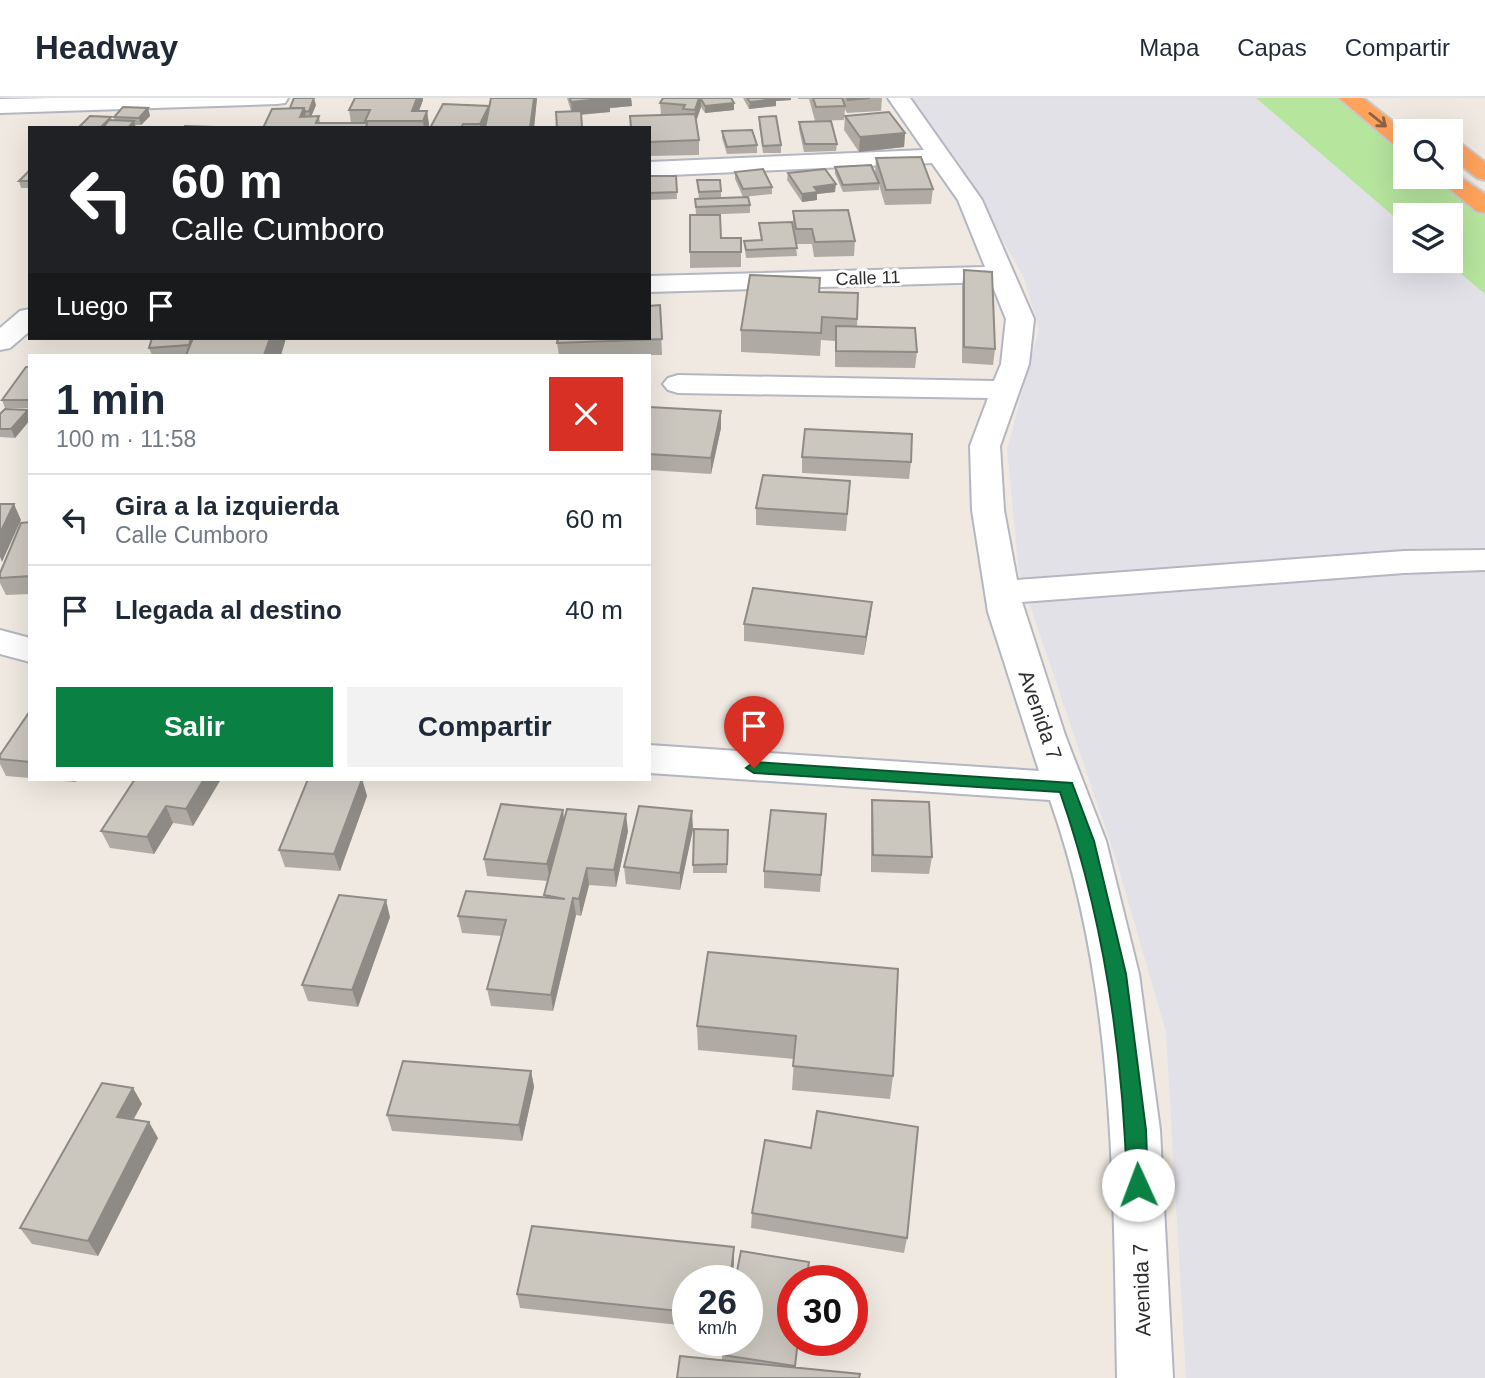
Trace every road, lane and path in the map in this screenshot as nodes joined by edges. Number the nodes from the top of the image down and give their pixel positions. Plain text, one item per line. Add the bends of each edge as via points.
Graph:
1 (277, 98) edge
2 (899, 98) edge
3 (1350, 98) edge
4 (108, 101) edge
5 (0, 106) edge
6 (248, 109) edge
7 (1393, 132) edge
8 (940, 156) junction
9 (1463, 156) edge
10 (651, 169) edge
11 (1485, 173) edge
12 (1463, 189) edge
13 (1485, 206) edge
14 (1002, 274) junction
15 (651, 284) edge
16 (0, 307) edge
17 (28, 307) edge
18 (28, 319) edge
19 (0, 342) edge
20 (678, 384) dead end
21 (1004, 390) junction
22 (1485, 560) edge
23 (1002, 592) junction
24 (0, 642) edge
25 (28, 649) edge
26 (651, 759) edge
27 (1066, 787) junction
28 (1145, 1378) edge

1 - 6 street
2 - 8 street, Avenida 7
3 -> 7 highway
4 - 5 street
4 - 6 street
8 - 10 street
8 - 14 street, Avenida 7 via 970,200
9 - 11 highway
12 - 13 highway
14 - 15 street, Calle 11
14 - 21 street, Avenida 7 via 1020,319 1015,364
16 - 17 street
18 - 19 street
20 - 21 street
21 - 23 street, Avenida 7 via 985,446 988,510
22 - 23 street
23 - 27 street, Avenida 7 via 1045,735
24 - 25 street
26 - 27 street
27 - 28 street, Avenida 7 via 1085,841 1117,974 1136,1130

